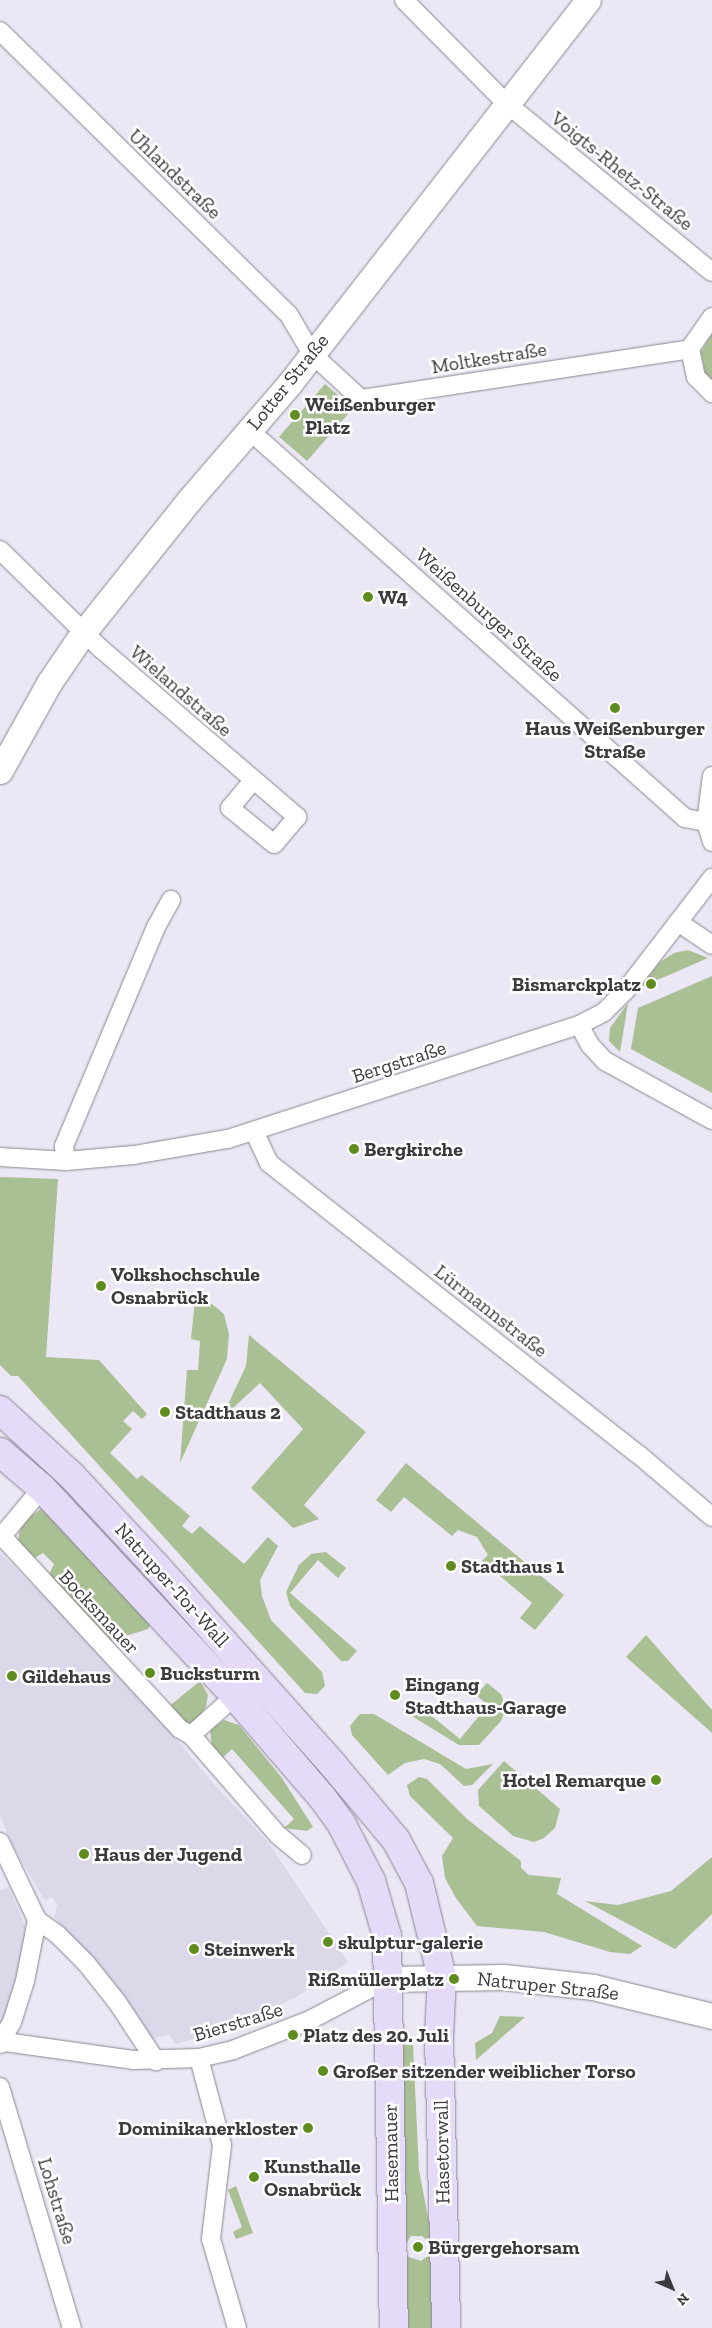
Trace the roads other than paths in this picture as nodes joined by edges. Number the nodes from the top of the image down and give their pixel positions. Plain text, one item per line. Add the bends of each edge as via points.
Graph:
1 (404, 0) edge
2 (588, 0) edge
3 (0, 31) edge
4 (506, 103) junction
5 (712, 272) edge
6 (712, 317) edge
7 (690, 349) junction
8 (312, 354) junction
9 (712, 393) edge
10 (249, 430) junction
11 (0, 550) edge
12 (83, 633) junction
13 (0, 771) edge
14 (712, 776) edge
15 (253, 781) dead end
16 (706, 822) junction
17 (712, 842) edge
18 (712, 878) edge
19 (172, 900) dead end
20 (678, 922) junction
21 (712, 946) edge
22 (579, 1025) junction
23 (712, 1120) edge
24 (254, 1131) junction
25 (0, 1156) edge
26 (66, 1161) junction
27 (0, 1410) edge
28 (0, 1452) edge
29 (42, 1488) junction
30 (712, 1517) edge
31 (1, 1535) edge
32 (235, 1696) junction
33 (191, 1735) junction
34 (0, 1842) edge
35 (302, 1855) dead end
36 (6, 1875) edge
37 (37, 1920) junction
38 (442, 1977) junction
39 (388, 1978) junction
40 (712, 2016) edge
41 (2, 2036) edge
42 (199, 2058) junction
43 (156, 2061) junction
44 (0, 2087) edge
45 (70, 2321) edge
46 (237, 2328) edge
47 (394, 2328) edge
48 (446, 2328) edge

1 - 4 street, Voigts-Rhetz-Straße
2 - 4 street, Lotter Straße
3 - 8 street, Uhlandstraße via 289,315
4 - 5 street, Voigts-Rhetz-Straße
4 - 8 street, Lotter Straße
6 - 7 street
7 - 8 street, Moltkestraße via 361,399
7 - 9 street via 696,376
8 - 10 street, Lotter Straße
10 - 12 street, Lotter Straße
10 - 16 street, Weißenburger Straße via 685,818
11 - 12 street, Wielandstraße
12 - 13 street, Lotter Straße via 49,683
12 - 15 street, Wielandstraße
14 - 16 street
16 - 17 street
18 - 20 street
19 - 26 street via 156,927 64,1146
20 - 21 street
20 - 22 street via 625,991 604,1012
22 - 23 street via 590,1045 605,1061
22 - 24 street, Bergstraße
24 - 26 street, Bergstraße via 134,1155
24 - 30 street, Lürmannstraße via 269,1163 638,1454
25 - 26 street, Bergstraße
27 - 38 main road, Natruper-Tor-Wall via 71,1475 155,1565 396,1840 418,1883
28 - 29 main road, Natruper-Tor-Wall
29 - 31 street, Bocksmauer
29 - 32 main road, Natruper-Tor-Wall
31 - 33 street, Bocksmauer via 8,1547 180,1729
32 - 33 street
32 - 39 main road, Natruper-Tor-Wall via 322,1797 358,1853 384,1917
33 - 35 street, Bocksmauer via 278,1835
34 - 36 street
36 - 37 street
37 - 41 street via 25,1982
37 - 43 street via 57,1934 86,1963 117,2002
38 - 39 street
38 - 40 street, Natruper Straße via 504,1978 593,1987
38 - 48 main road, Hasetorwall via 440,2036
39 - 42 street, Bierstraße via 310,2020 233,2050
39 - 47 main road, Hasemauer
41 - 43 street, Bierstraße
42 - 43 street, Bierstraße
42 - 46 street via 222,2145 210,2239
44 - 45 street, Lohstraße

